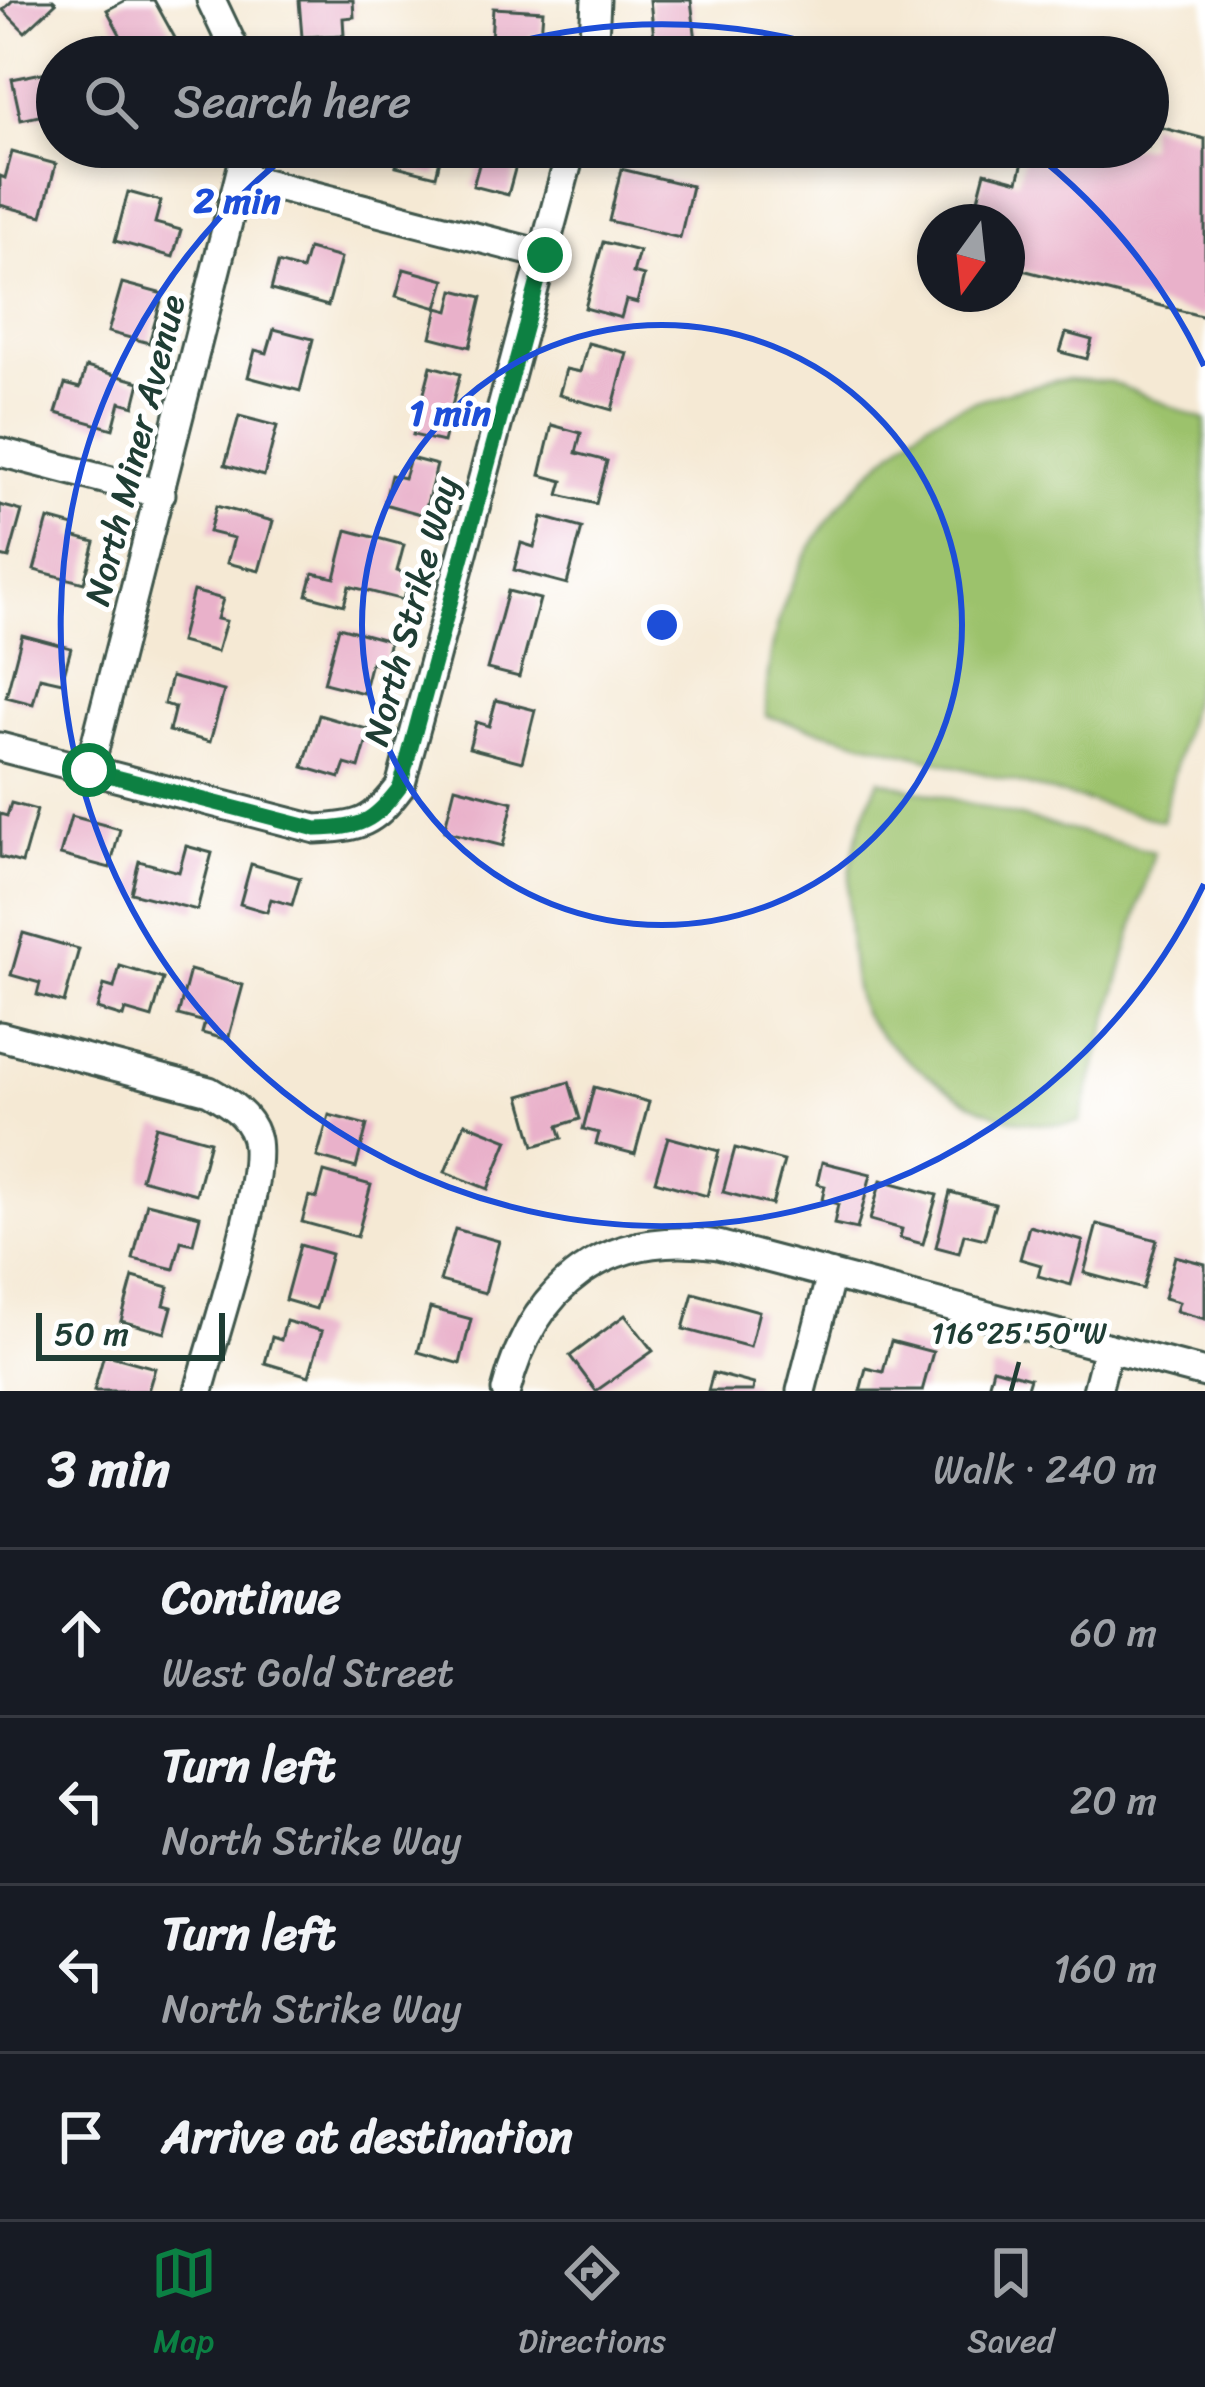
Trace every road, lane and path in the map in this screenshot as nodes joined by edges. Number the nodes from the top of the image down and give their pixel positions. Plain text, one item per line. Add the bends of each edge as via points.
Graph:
1 (211, 0) edge
2 (596, 0) edge
3 (228, 36) edge
4 (594, 36) edge
5 (244, 168) edge
6 (567, 168) edge
7 (242, 177) junction
8 (545, 255) junction
9 (0, 452) edge
10 (160, 494) junction
11 (0, 746) edge
12 (89, 770) junction
13 (0, 1036) edge
14 (832, 1275) junction
15 (1108, 1348) junction
16 (1205, 1373) edge
17 (199, 1391) edge
18 (506, 1391) edge
19 (801, 1391) edge
20 (1097, 1391) edge

1 - 3 street
2 - 4 street
5 - 7 street, North Miner Avenue
6 - 8 street, North Strike Way
7 - 8 street
7 - 10 street, North Miner Avenue
8 - 12 street, North Strike Way via 400,787 380,813 352,828 316,829
9 - 10 street
10 - 12 street, North Miner Avenue
11 - 12 street
13 - 17 street via 209,1091 235,1106 255,1136 258,1175
14 - 15 street
14 - 18 street via 685,1240 636,1245 567,1280 531,1322
14 - 19 street
15 - 16 street
15 - 20 street

